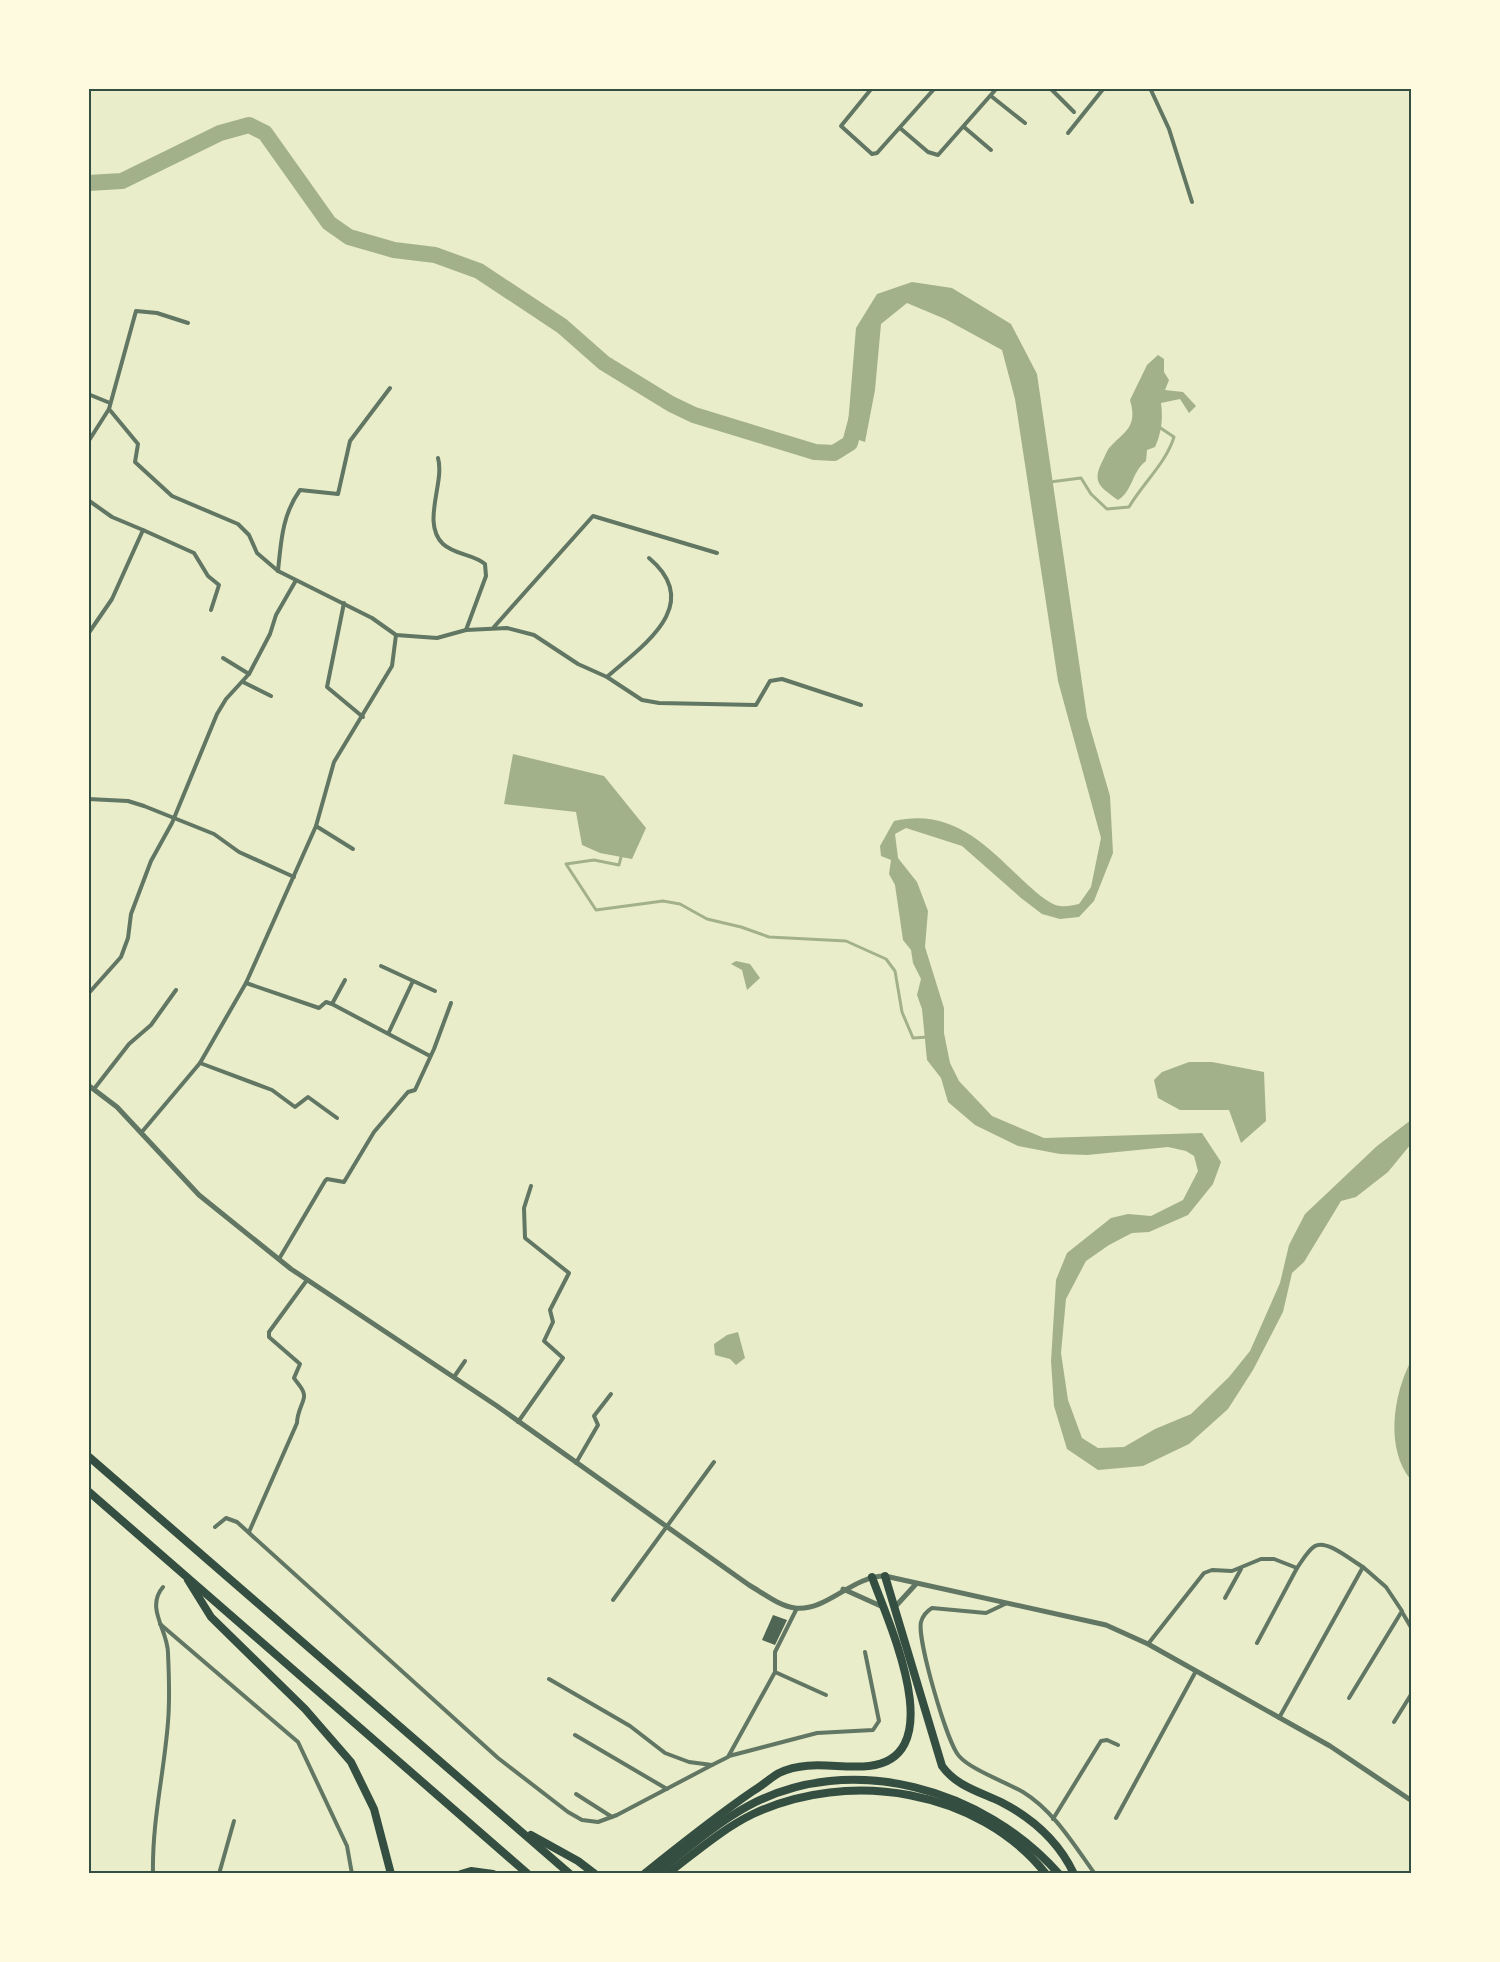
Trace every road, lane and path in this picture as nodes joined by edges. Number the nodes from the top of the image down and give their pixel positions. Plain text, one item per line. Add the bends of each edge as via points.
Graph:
1 (872, 88) edge
2 (935, 88) edge
3 (997, 88) edge
4 (1050, 88) edge
5 (1104, 88) edge
6 (1150, 88) edge
7 (991, 96) junction
8 (1074, 112) dead end
9 (1025, 123) dead end
10 (964, 127) junction
11 (900, 128) junction
12 (1068, 133) dead end
13 (991, 150) dead end
14 (1192, 202) dead end
15 (188, 323) dead end
16 (390, 388) dead end
17 (88, 394) edge
18 (110, 403) junction
19 (109, 409) junction
20 (88, 442) edge
21 (438, 458) dead end
22 (88, 500) edge
23 (143, 530) junction
24 (717, 553) dead end
25 (649, 558) dead end
26 (278, 571) junction
27 (295, 582) junction
28 (344, 603) junction
29 (211, 610) dead end
30 (494, 627) junction
31 (466, 630) junction
32 (88, 634) edge
33 (396, 635) junction
34 (223, 658) dead end
35 (249, 674) junction
36 (607, 677) junction
37 (243, 682) junction
38 (271, 696) dead end
39 (861, 705) dead end
40 (363, 717) junction
41 (88, 799) edge
42 (174, 818) junction
43 (316, 826) junction
44 (353, 849) dead end
45 (294, 877) junction
46 (381, 966) dead end
47 (345, 980) dead end
48 (413, 981) junction
49 (246, 983) junction
50 (176, 990) dead end
51 (435, 991) dead end
52 (88, 994) edge
53 (451, 1003) dead end
54 (332, 1004) junction
55 (389, 1032) junction
56 (430, 1056) junction
57 (200, 1064) junction
58 (91, 1087) edge
59 (337, 1118) dead end
60 (141, 1133) junction
61 (531, 1186) dead end
62 (279, 1259) junction
63 (307, 1280) junction
64 (465, 1361) dead end
65 (453, 1378) junction
66 (611, 1394) dead end
67 (518, 1422) junction
68 (88, 1456) edge
69 (714, 1462) dead end
70 (576, 1463) junction
71 (88, 1491) edge
72 (667, 1525) junction
73 (215, 1527) dead end
74 (249, 1532) junction
75 (1362, 1567) junction
76 (1241, 1568) junction
77 (1297, 1568) junction
78 (183, 1573) junction
79 (885, 1576) junction
80 (872, 1577) junction
81 (916, 1584) junction
82 (163, 1587) dead end
83 (843, 1589) junction
84 (1225, 1598) dead end
85 (613, 1600) dead end
86 (1008, 1602) junction
87 (883, 1607) junction
88 (797, 1608) junction
89 (894, 1608) junction
90 (1402, 1611) junction
91 (160, 1624) junction
92 (1412, 1629) edge
93 (1257, 1643) dead end
94 (1148, 1644) junction
95 (865, 1652) dead end
96 (1196, 1671) junction
97 (775, 1672) junction
98 (549, 1679) dead end
99 (1412, 1693) edge
100 (826, 1695) dead end
101 (1349, 1698) dead end
102 (1279, 1718) junction
103 (1394, 1722) dead end
104 (575, 1735) dead end
105 (1118, 1745) dead end
106 (728, 1757) junction
107 (712, 1765) junction
108 (667, 1789) junction
109 (576, 1794) dead end
110 (1412, 1801) edge
111 (612, 1817) junction
112 (1116, 1818) dead end
113 (1053, 1819) junction
114 (234, 1821) dead end
115 (517, 1827) junction
116 (644, 1873) edge
117 (153, 1874) edge
118 (219, 1874) edge
119 (352, 1874) edge
120 (391, 1874) edge
121 (461, 1874) edge
122 (493, 1874) edge
123 (528, 1874) edge
124 (570, 1874) edge
125 (595, 1874) edge
126 (655, 1874) edge
127 (667, 1874) edge
128 (1046, 1874) edge
129 (1059, 1874) edge
130 (1074, 1874) edge
131 (1095, 1874) edge

1 - 11 street via 843,122 843,130 872,154
2 - 11 street
3 - 7 street
4 - 8 street
5 - 12 street
6 - 14 street via 1169,129
7 - 9 street
7 - 10 street
10 - 11 street via 936,156
10 - 13 street
15 - 18 street via 136,311
16 - 26 street via 351,441 338,494 300,490 294,498 285,519
17 - 18 street
18 - 19 street
19 - 20 street
19 - 26 street via 138,445 135,462 157,485 194,507 236,522 249,535 257,553
21 - 31 street via 441,468 434,512 436,536 444,545 485,564 486,576
22 - 23 street via 112,517
23 - 29 street via 195,554 204,571 219,585
23 - 32 street via 112,599
24 - 30 street via 593,516
25 - 36 street via 662,569 668,581 669,613 656,632
26 - 27 street
27 - 28 street
27 - 35 street
28 - 33 street
28 - 40 street via 327,688
30 - 31 street
30 - 36 street via 534,635 578,664
31 - 33 street via 437,638
33 - 40 street via 392,666
34 - 35 street
35 - 37 street
36 - 39 street via 642,700 658,703 756,705 770,681 782,679
37 - 38 street
37 - 42 street via 217,714
40 - 43 street via 334,762
41 - 42 street via 134,802
42 - 45 street
42 - 52 street via 151,861 131,914 121,957
43 - 44 street
43 - 45 street
45 - 49 street
46 - 48 street
47 - 54 street
48 - 51 street
48 - 55 street
49 - 54 street via 319,1008 326,1002
49 - 57 street
50 - 58 street via 151,1025
53 - 56 street
54 - 55 street
55 - 56 street
56 - 62 street via 414,1090 377,1128 346,1179 340,1183 325,1181
57 - 59 street via 272,1090 294,1107 308,1097
57 - 60 street
58 - 60 street
60 - 62 street via 199,1195
61 - 67 street via 524,1208 525,1238 569,1274 550,1310 553,1322 544,1341 563,1358
62 - 63 street
63 - 65 street
63 - 74 street via 269,1332 269,1337 300,1364 294,1378 304,1398 296,1414 297,1423
64 - 65 street
65 - 67 street
66 - 70 street via 594,1416 598,1425
67 - 70 street
68 - 115 highway
69 - 72 street
70 - 72 street
71 - 78 highway
72 - 85 street
72 - 88 street via 749,1585
73 - 74 street via 229,1517
74 - 111 street via 515,1772 582,1820 598,1822
75 - 77 street via 1319,1544
75 - 90 street via 1386,1587
75 - 102 street
76 - 77 street via 1261,1559 1274,1559
76 - 84 street
76 - 94 street via 1204,1573
77 - 93 street
78 - 120 highway via 211,1617 306,1709 351,1762 379,1825
78 - 123 highway
79 - 80 street
79 - 81 street
79 - 89 highway
80 - 83 street
80 - 87 highway
81 - 86 street
81 - 89 street
82 - 91 street via 157,1602
83 - 87 street
83 - 88 street via 819,1604
86 - 94 street via 1106,1625
86 - 113 street via 986,1613 932,1608 921,1623 925,1653 949,1742 960,1758 1024,1792
87 - 116 highway via 913,1713 903,1748 896,1756 878,1765 810,1764 779,1773
88 - 97 street via 775,1652
89 - 130 highway via 942,1766 953,1779 1039,1827 1058,1847
90 - 92 street
90 - 101 street
91 - 117 street via 168,1648 168,1722 152,1842
91 - 119 street via 298,1742 347,1846
94 - 96 street
95 - 106 street via 879,1720 873,1730 810,1734
96 - 102 street
96 - 112 street
97 - 100 street
97 - 106 street
98 - 107 street via 627,1724 665,1754
99 - 103 street
102 - 110 street via 1330,1746
104 - 108 street
105 - 113 street via 1101,1741
106 - 107 street
107 - 108 street
108 - 111 street
109 - 111 street
113 - 131 street
114 - 118 street
115 - 124 highway
115 - 125 highway
121 - 122 highway
126 - 129 highway via 748,1806 806,1785 858,1781 926,1790 985,1813 1028,1842
127 - 128 highway via 719,1834 753,1814 816,1794 848,1790 906,1794 963,1811 1016,1843

